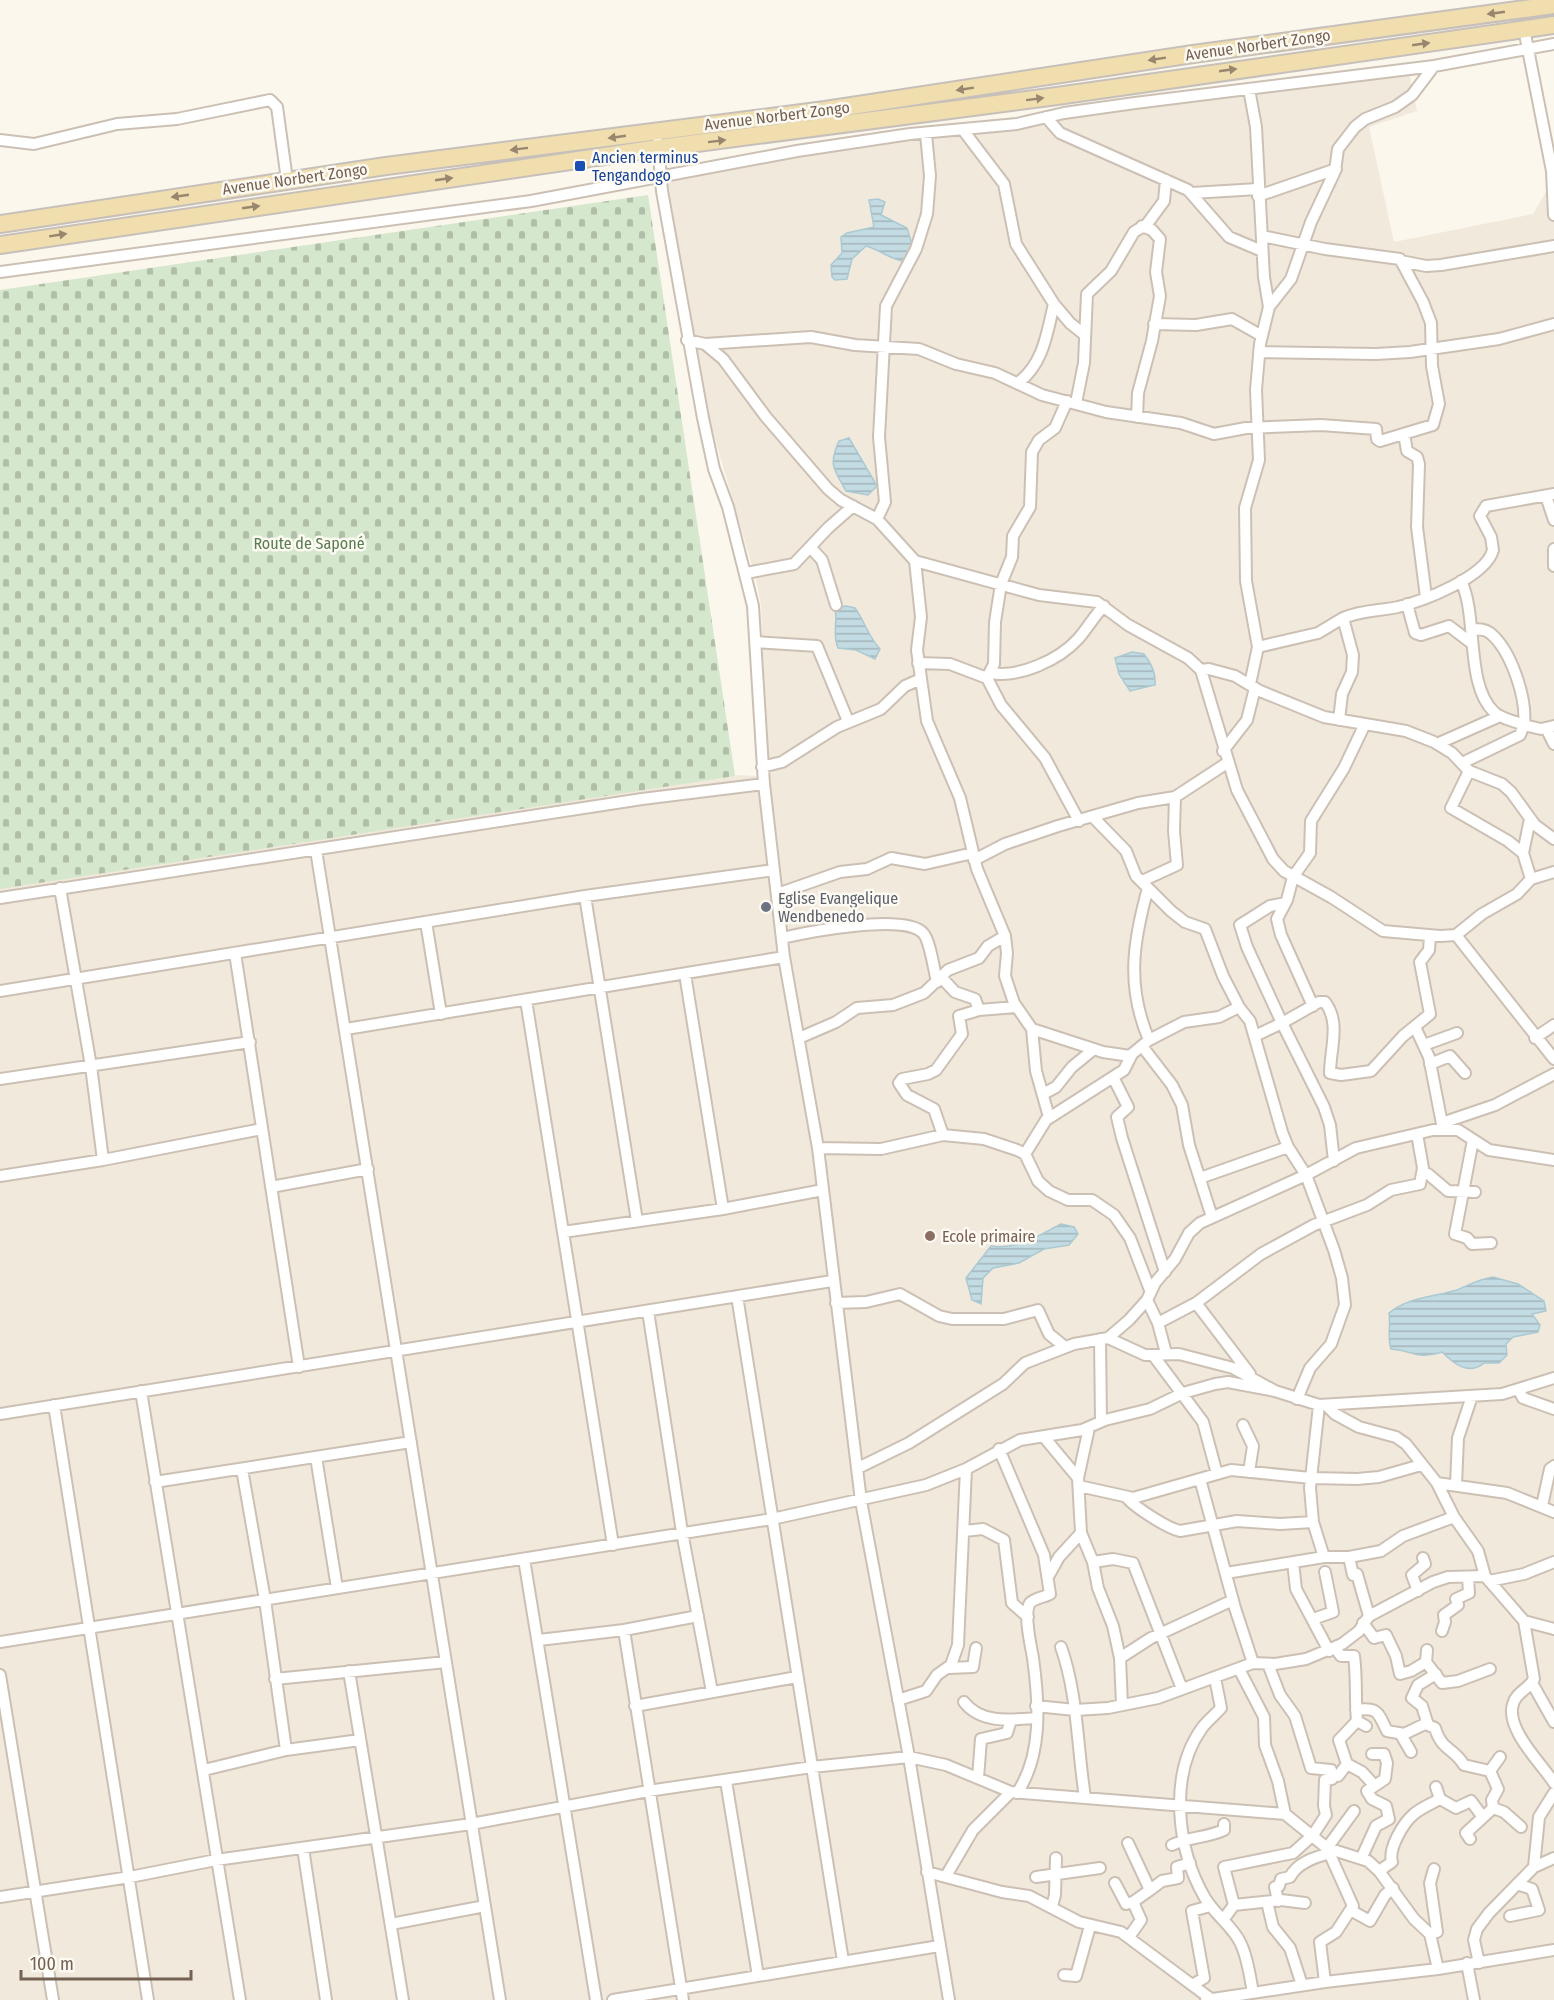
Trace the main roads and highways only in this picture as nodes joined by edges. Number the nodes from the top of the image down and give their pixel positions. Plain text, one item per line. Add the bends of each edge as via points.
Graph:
1 (1554, 5) edge
2 (1554, 25) edge
3 (0, 224) edge
4 (0, 244) edge

1 -> 3 main road, Avenue Norbert Zongo via 825,110 287,180
4 -> 2 main road, Avenue Norbert Zongo via 659,148

